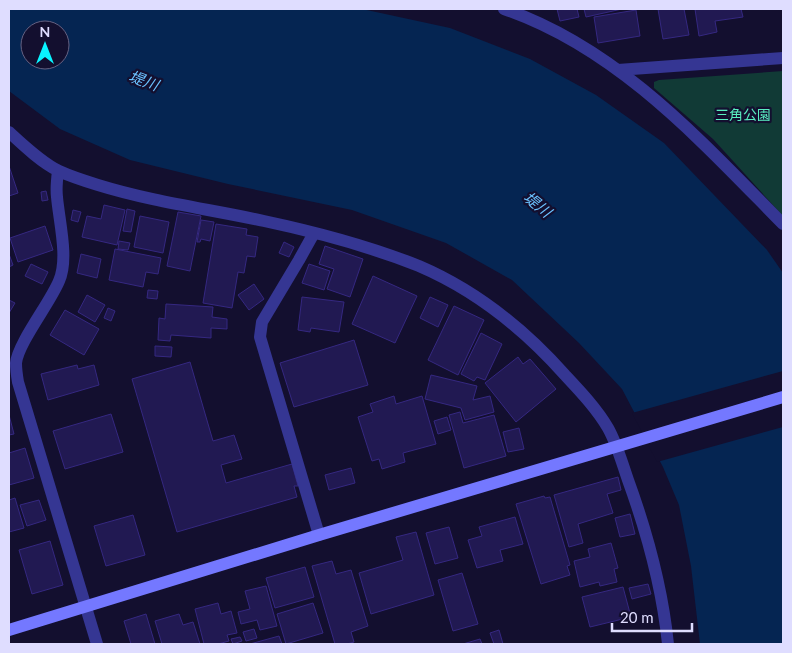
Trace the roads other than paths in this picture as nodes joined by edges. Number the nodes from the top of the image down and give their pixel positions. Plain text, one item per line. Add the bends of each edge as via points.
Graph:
1 (504, 9) edge
2 (783, 58) edge
3 (618, 70) junction
4 (9, 132) edge
5 (58, 170) junction
6 (783, 224) edge
7 (314, 233) junction
8 (783, 397) edge
9 (621, 445) junction
10 (319, 535) junction
11 (86, 607) junction
12 (9, 630) edge
13 (97, 644) edge
14 (668, 644) edge

1 - 3 street via 584,47
2 - 3 street
3 - 6 street via 678,119
4 - 5 street
5 - 7 street via 124,193
5 - 11 street via 56,195 62,272 16,361 18,382
7 - 9 street via 420,267 480,300 547,354 595,409
7 - 10 street via 262,322 260,337
8 - 9 street
9 - 10 street
9 - 14 street via 650,541
10 - 11 street
11 - 12 street
11 - 13 street

